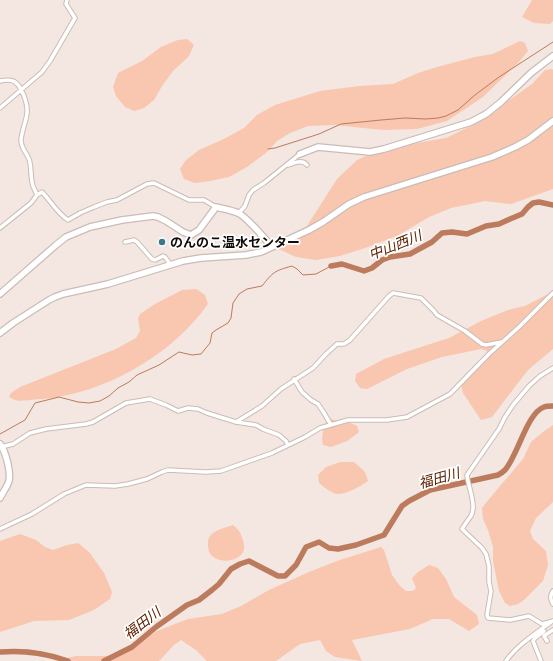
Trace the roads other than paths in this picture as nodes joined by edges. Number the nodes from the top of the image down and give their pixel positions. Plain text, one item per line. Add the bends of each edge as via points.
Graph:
1 (67, 0) edge
2 (553, 56) edge
3 (0, 81) edge
4 (21, 90) junction
5 (0, 108) edge
6 (553, 121) edge
7 (300, 154) joint
8 (307, 165) dead end
9 (285, 166) junction
10 (37, 195) junction
11 (216, 208) junction
12 (240, 214) junction
13 (0, 228) edge
14 (125, 242) dead end
15 (272, 247) junction
16 (170, 264) junction
17 (553, 293) edge
18 (0, 294) edge
19 (0, 333) edge
20 (503, 341) junction
21 (553, 368) edge
22 (294, 380) junction
23 (236, 422) junction
24 (331, 425) junction
25 (288, 445) junction
26 (1, 446) edge
27 (0, 498) edge
28 (0, 529) edge
29 (553, 591) edge
30 (553, 604) edge
31 (551, 623) edge
32 (553, 630) edge
33 (547, 641) dead end
34 (506, 661) edge
35 (541, 661) edge

1 - 4 street via 66,4 75,18 42,72
2 - 7 street via 501,102 471,122 370,152 318,147
3 - 4 street via 11,80
4 - 5 street
4 - 10 street via 27,110 21,140 22,148 32,170 31,178
6 - 15 street via 528,140 506,151 364,197 309,230
7 - 9 street
8 - 9 street via 302,162
9 - 12 street via 253,190
10 - 11 street via 42,192 60,215 68,220 154,182 190,200 204,200
10 - 13 street
11 - 12 street
11 - 18 street via 199,230 191,235 153,216 90,227 66,237
12 - 15 street
14 - 16 street via 134,240 152,259 163,256
15 - 16 street via 246,255 193,258
16 - 19 street via 108,284 55,297
17 - 20 street
20 - 22 street via 482,344 437,315 421,298 393,293 350,340 344,344 337,344 313,368
20 - 24 street via 450,394 407,418 348,420
21 - 31 street via 529,386 467,475 473,508 462,529 486,554 491,591 488,618 510,620 530,616 542,624
22 - 23 street via 262,406
22 - 24 street via 302,392 318,404
23 - 25 street via 256,425 279,435
23 - 26 street via 198,409 178,411 150,399 126,403 93,422 30,433 13,444
24 - 25 street
25 - 28 street via 221,471 168,470 128,484 81,487
26 - 27 street via 9,476
29 - 30 street via 550,595
31 - 34 street
31 - 35 street via 533,641
32 - 33 street via 544,636

